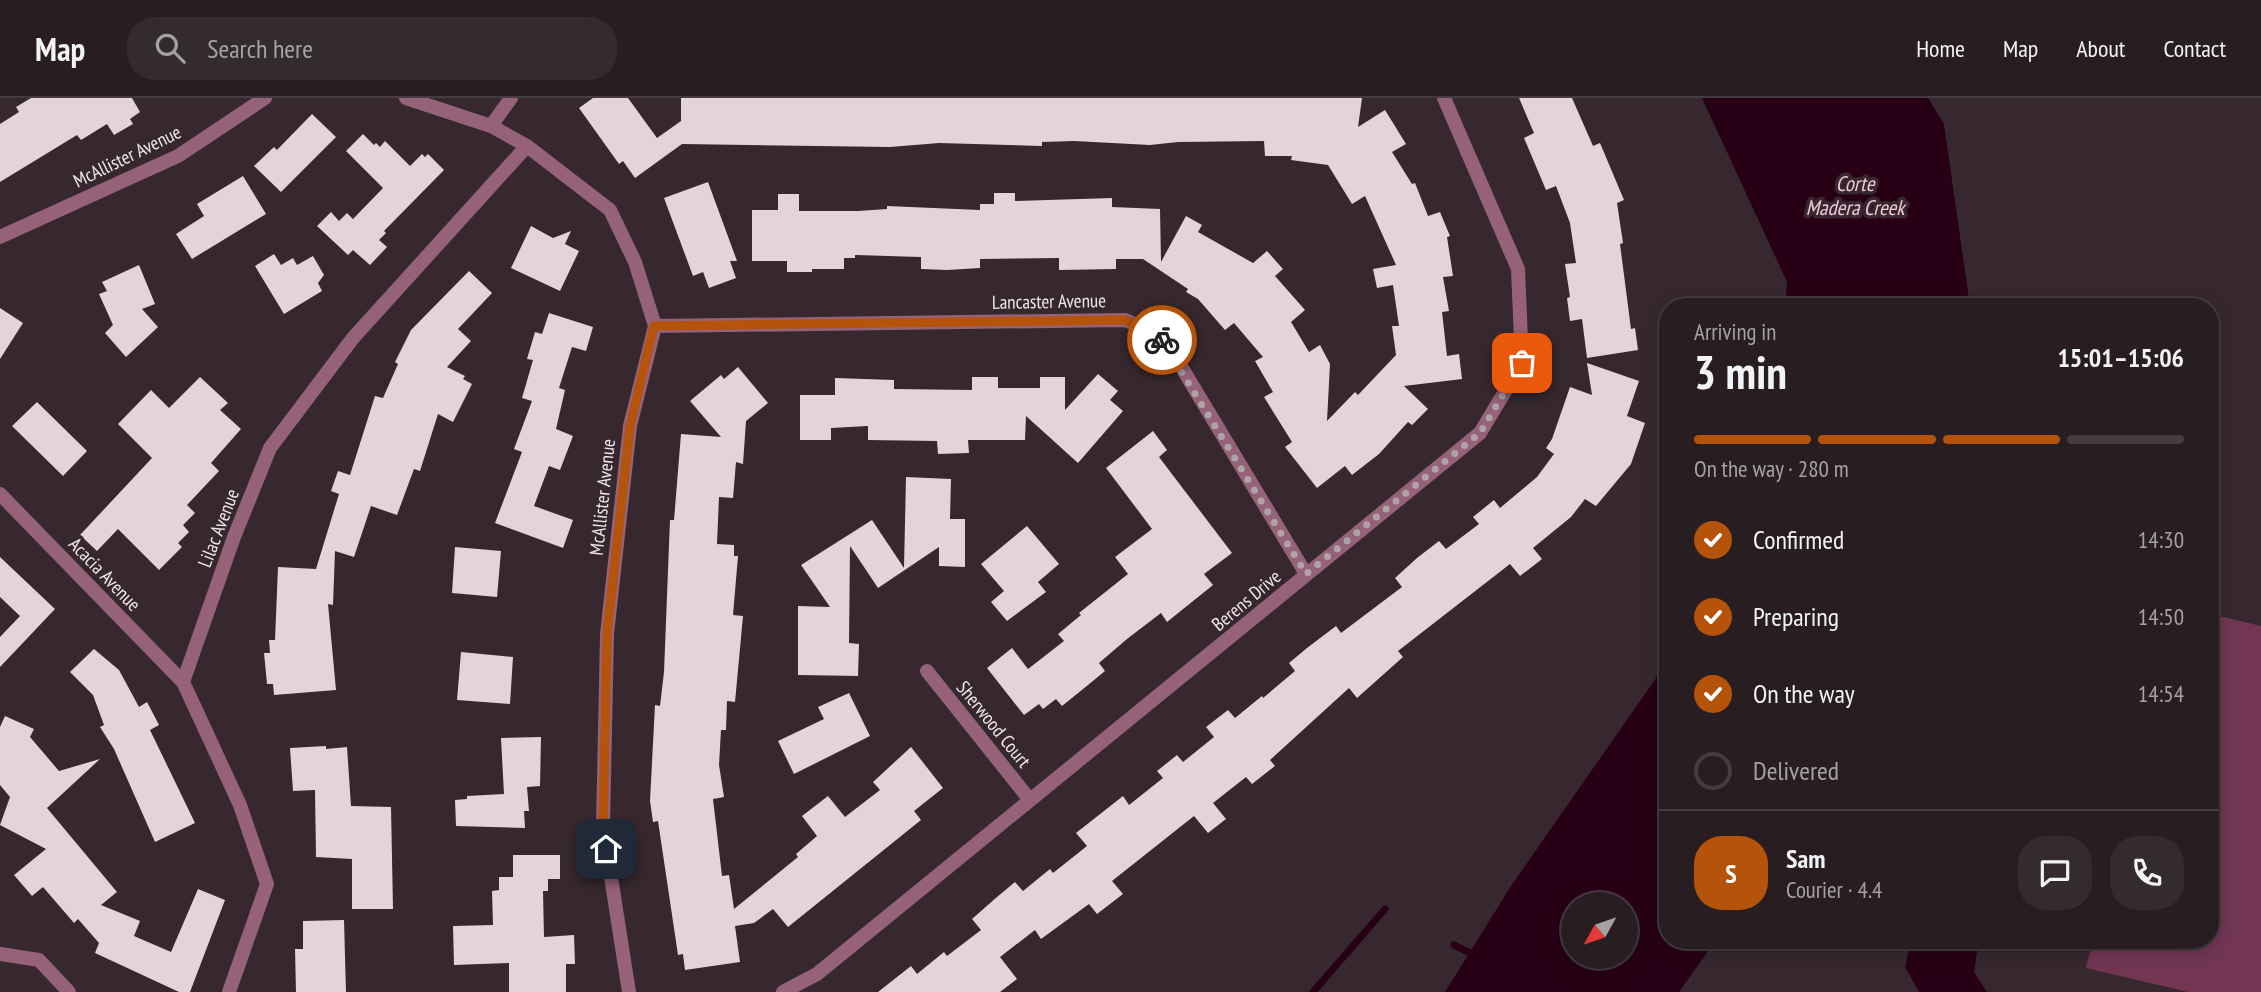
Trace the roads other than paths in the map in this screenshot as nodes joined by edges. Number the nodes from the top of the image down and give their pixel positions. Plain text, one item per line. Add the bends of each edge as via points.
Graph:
1 (265, 98) edge
2 (406, 98) edge
3 (511, 98) edge
4 (1444, 98) edge
5 (491, 126) junction
6 (527, 146) junction
7 (0, 237) edge
8 (654, 326) junction
9 (0, 494) edge
10 (1306, 574) junction
11 (927, 671) dead end
12 (183, 681) junction
13 (1030, 800) junction
14 (0, 954) edge
15 (69, 992) edge
16 (229, 992) edge
17 (629, 992) edge
18 (783, 992) edge

1 - 7 street, McAllister Avenue via 178,156
2 - 5 street
3 - 5 street
4 - 10 street, Berens Drive via 1518,269 1522,363 1480,433
5 - 6 street
6 - 8 street via 610,210 635,262
6 - 12 street, Lilac Avenue via 353,338 270,448
8 - 10 street, Lancaster Avenue via 1125,320 1157,333 1173,353
8 - 17 street, McAllister Avenue via 630,426 607,634 603,826
9 - 12 street, Acacia Avenue
10 - 13 street, Berens Drive
11 - 13 street, Sherwood Court
12 - 16 street via 240,805 267,884
13 - 18 street, Berens Drive via 817,974
14 - 15 street via 39,960

